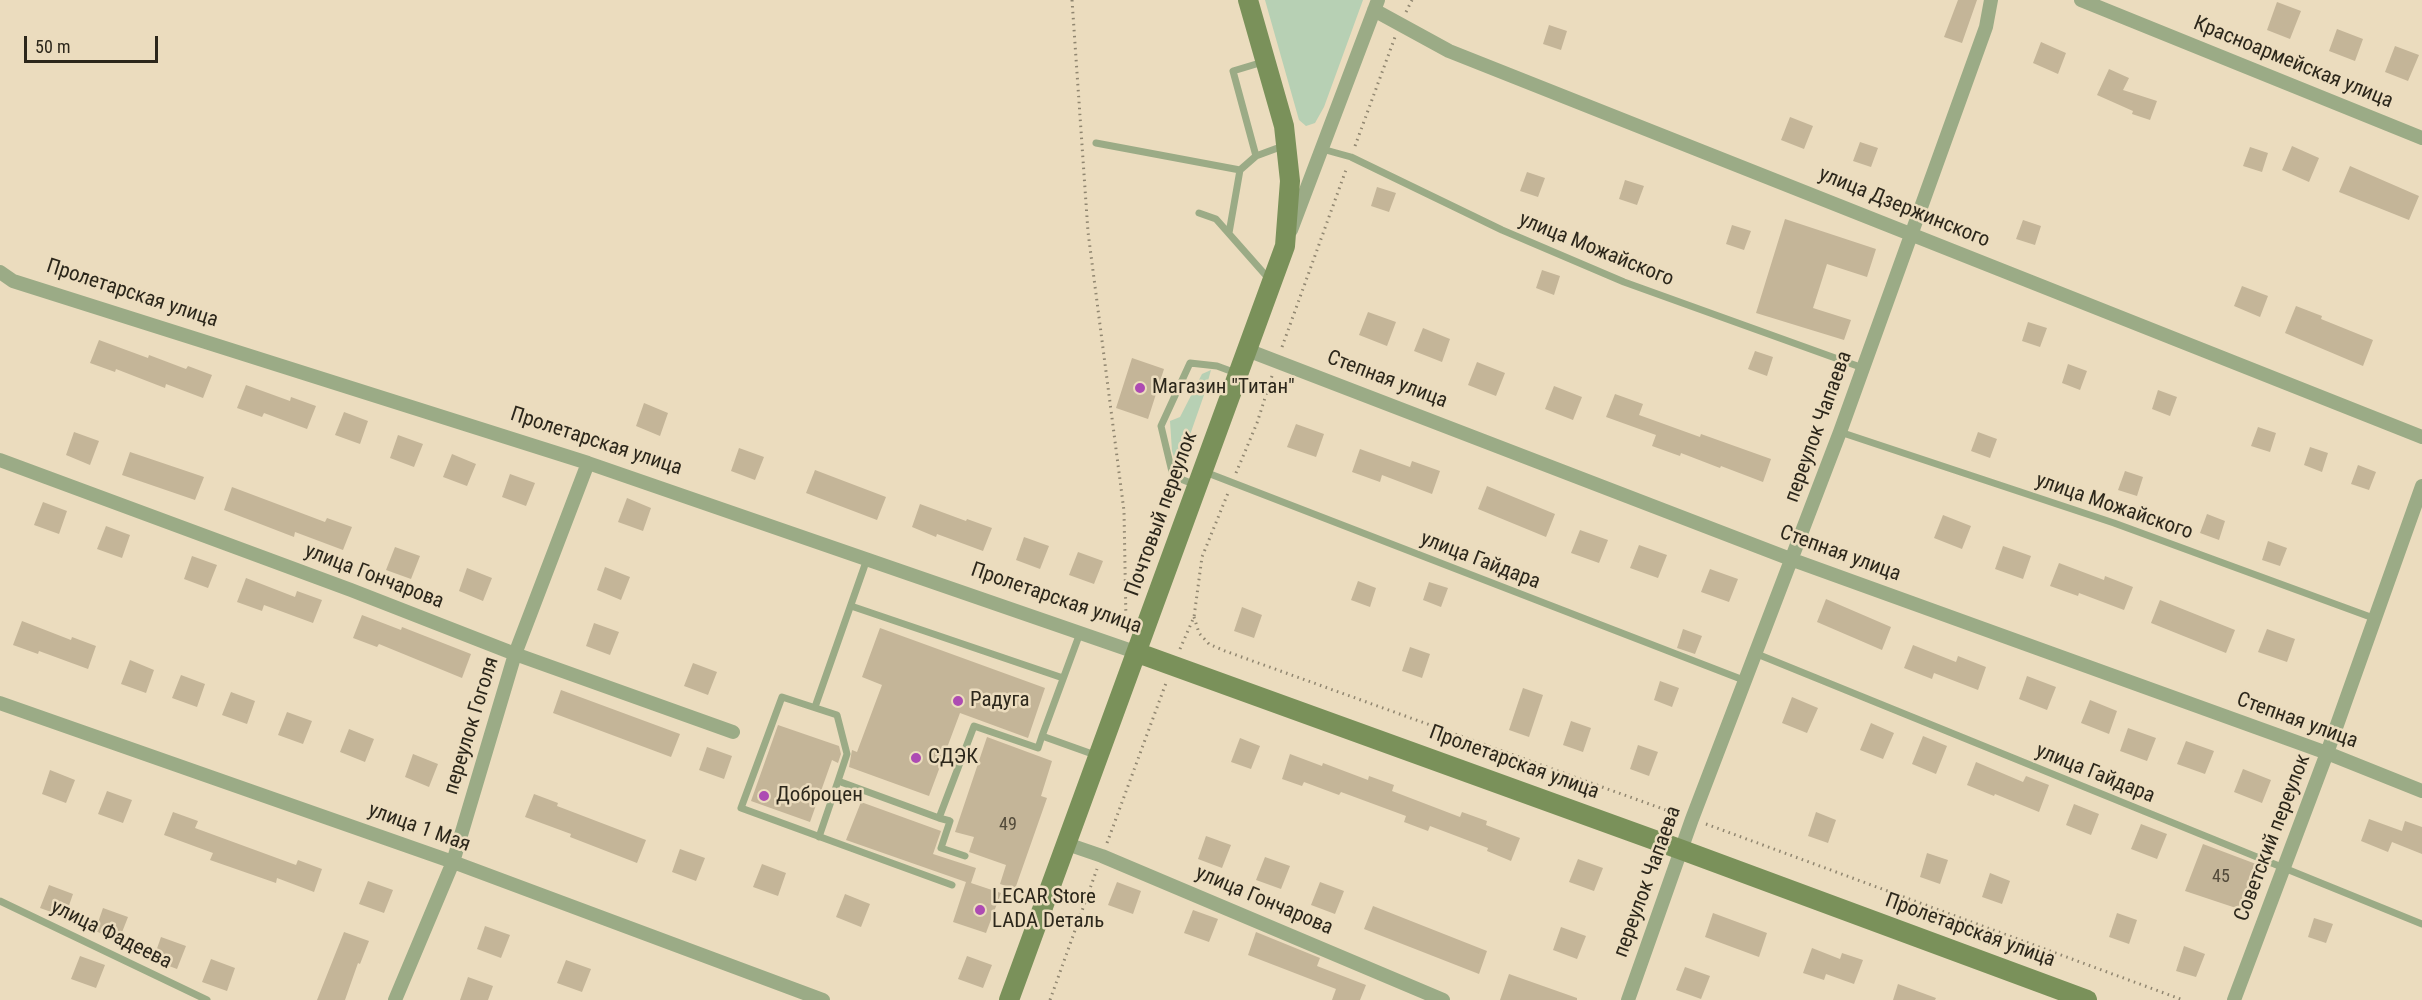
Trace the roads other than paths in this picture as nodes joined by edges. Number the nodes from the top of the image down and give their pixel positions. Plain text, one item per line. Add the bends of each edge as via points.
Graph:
1 (1248, 0) edge
2 (1990, 0) edge
3 (2081, 0) edge
4 (1376, 5) edge
5 (1265, 61) junction
6 (2422, 138) edge
7 (1096, 143) dead end
8 (1286, 145) junction
9 (1322, 149) junction
10 (1256, 156) junction
11 (1240, 170) junction
12 (1199, 213) dead end
13 (1229, 233) junction
14 (1911, 233) junction
15 (1285, 246) junction
16 (0, 272) edge
17 (1272, 283) junction
18 (1247, 350) junction
19 (1863, 368) junction
20 (1238, 374) junction
21 (1840, 432) junction
22 (2422, 437) edge
23 (0, 460) edge
24 (588, 463) junction
25 (1201, 479) junction
26 (2422, 486) edge
27 (867, 559) junction
28 (1793, 560) junction
29 (851, 606) junction
30 (2376, 619) junction
31 (1080, 633) junction
32 (1132, 651) junction
33 (515, 654) junction
34 (1757, 654) junction
35 (1063, 678) junction
36 (1746, 681) junction
37 (0, 703) edge
38 (815, 707) junction
39 (733, 732) dead end
40 (1042, 736) junction
41 (2327, 753) junction
42 (1099, 757) junction
43 (838, 781) junction
44 (2422, 791) edge
45 (939, 818) junction
46 (819, 837) junction
47 (1067, 844) junction
48 (1682, 850) junction
49 (965, 856) dead end
50 (453, 862) junction
51 (2283, 868) junction
52 (952, 885) dead end
53 (0, 901) edge
54 (2422, 924) edge
55 (207, 1000) edge
56 (396, 1000) edge
57 (822, 1000) edge
58 (1009, 1000) edge
59 (1443, 1000) edge
60 (1628, 1000) edge
61 (2087, 1000) edge
62 (2234, 1000) edge

1 - 5 main road, Почтовый переулок
2 - 14 street, переулок Чапаева via 1986,27
3 - 6 street, Красноармейская улица
4 - 9 street
4 - 14 street, улица Дзержинского via 1449,51
5 - 8 main road, Почтовый переулок
5 - 10 lane via 1233,71
7 - 11 lane
8 - 10 lane
8 - 15 main road, Почтовый переулок via 1290,181
9 - 15 street
9 - 19 lane, улица Можайского via 1351,157 1502,230 1624,282
10 - 11 lane
11 - 13 lane
12 - 13 lane via 1216,219
13 - 17 lane
14 - 19 street, переулок Чапаева
14 - 22 street, улица Дзержинского
15 - 17 main road, Почтовый переулок
16 - 24 street, Пролетарская улица via 13,281
17 - 18 main road, Почтовый переулок
18 - 20 main road, Почтовый переулок
18 - 28 street, Степная улица
19 - 21 street, переулок Чапаева
20 - 25 main road, Почтовый переулок
20 - 25 lane, улица Гайдара via 1217,366 1190,363 1161,426 1173,476
21 - 28 street, переулок Чапаева
21 - 30 lane, улица Можайского via 2114,523
23 - 33 street, улица Гончарова
24 - 27 street, Пролетарская улица
24 - 33 street, переулок Гоголя
25 - 32 main road, Почтовый переулок
25 - 36 lane, улица Гайдара via 1232,483
26 - 30 street, Советский переулок
27 - 29 lane
27 - 31 street, Пролетарская улица
28 - 34 street, переулок Чапаева
28 - 41 street, Степная улица
29 - 35 lane
29 - 38 lane
30 - 41 street, Советский переулок
31 - 32 street, Пролетарская улица
31 - 35 lane
32 - 42 main road, Почтовый переулок
32 - 48 main road, Пролетарская улица
33 - 39 street, улица Гончарова
33 - 50 street, переулок Гоголя
34 - 36 street, переулок Чапаева
34 - 51 lane, улица Гайдара
35 - 40 lane
36 - 48 street, переулок Чапаева
37 - 50 street, улица 1 Мая
38 - 43 lane via 837,715 847,754
38 - 46 lane via 782,697 741,808
40 - 42 lane
40 - 45 lane via 1038,748 974,726
41 - 44 street, Степная улица
41 - 51 street, Советский переулок
42 - 47 main road, Почтовый переулок
43 - 45 lane
43 - 46 lane
45 - 49 lane via 950,821 941,848
46 - 52 lane
47 - 58 main road, Почтовый переулок
47 - 59 street, улица Гончарова
48 - 60 street, переулок Чапаева
48 - 61 main road, Пролетарская улица
50 - 56 street, переулок Гоголя
50 - 57 street, улица 1 Мая
51 - 54 lane, улица Гайдара
51 - 62 street, Советский переулок
53 - 55 lane, улица Фадеева

